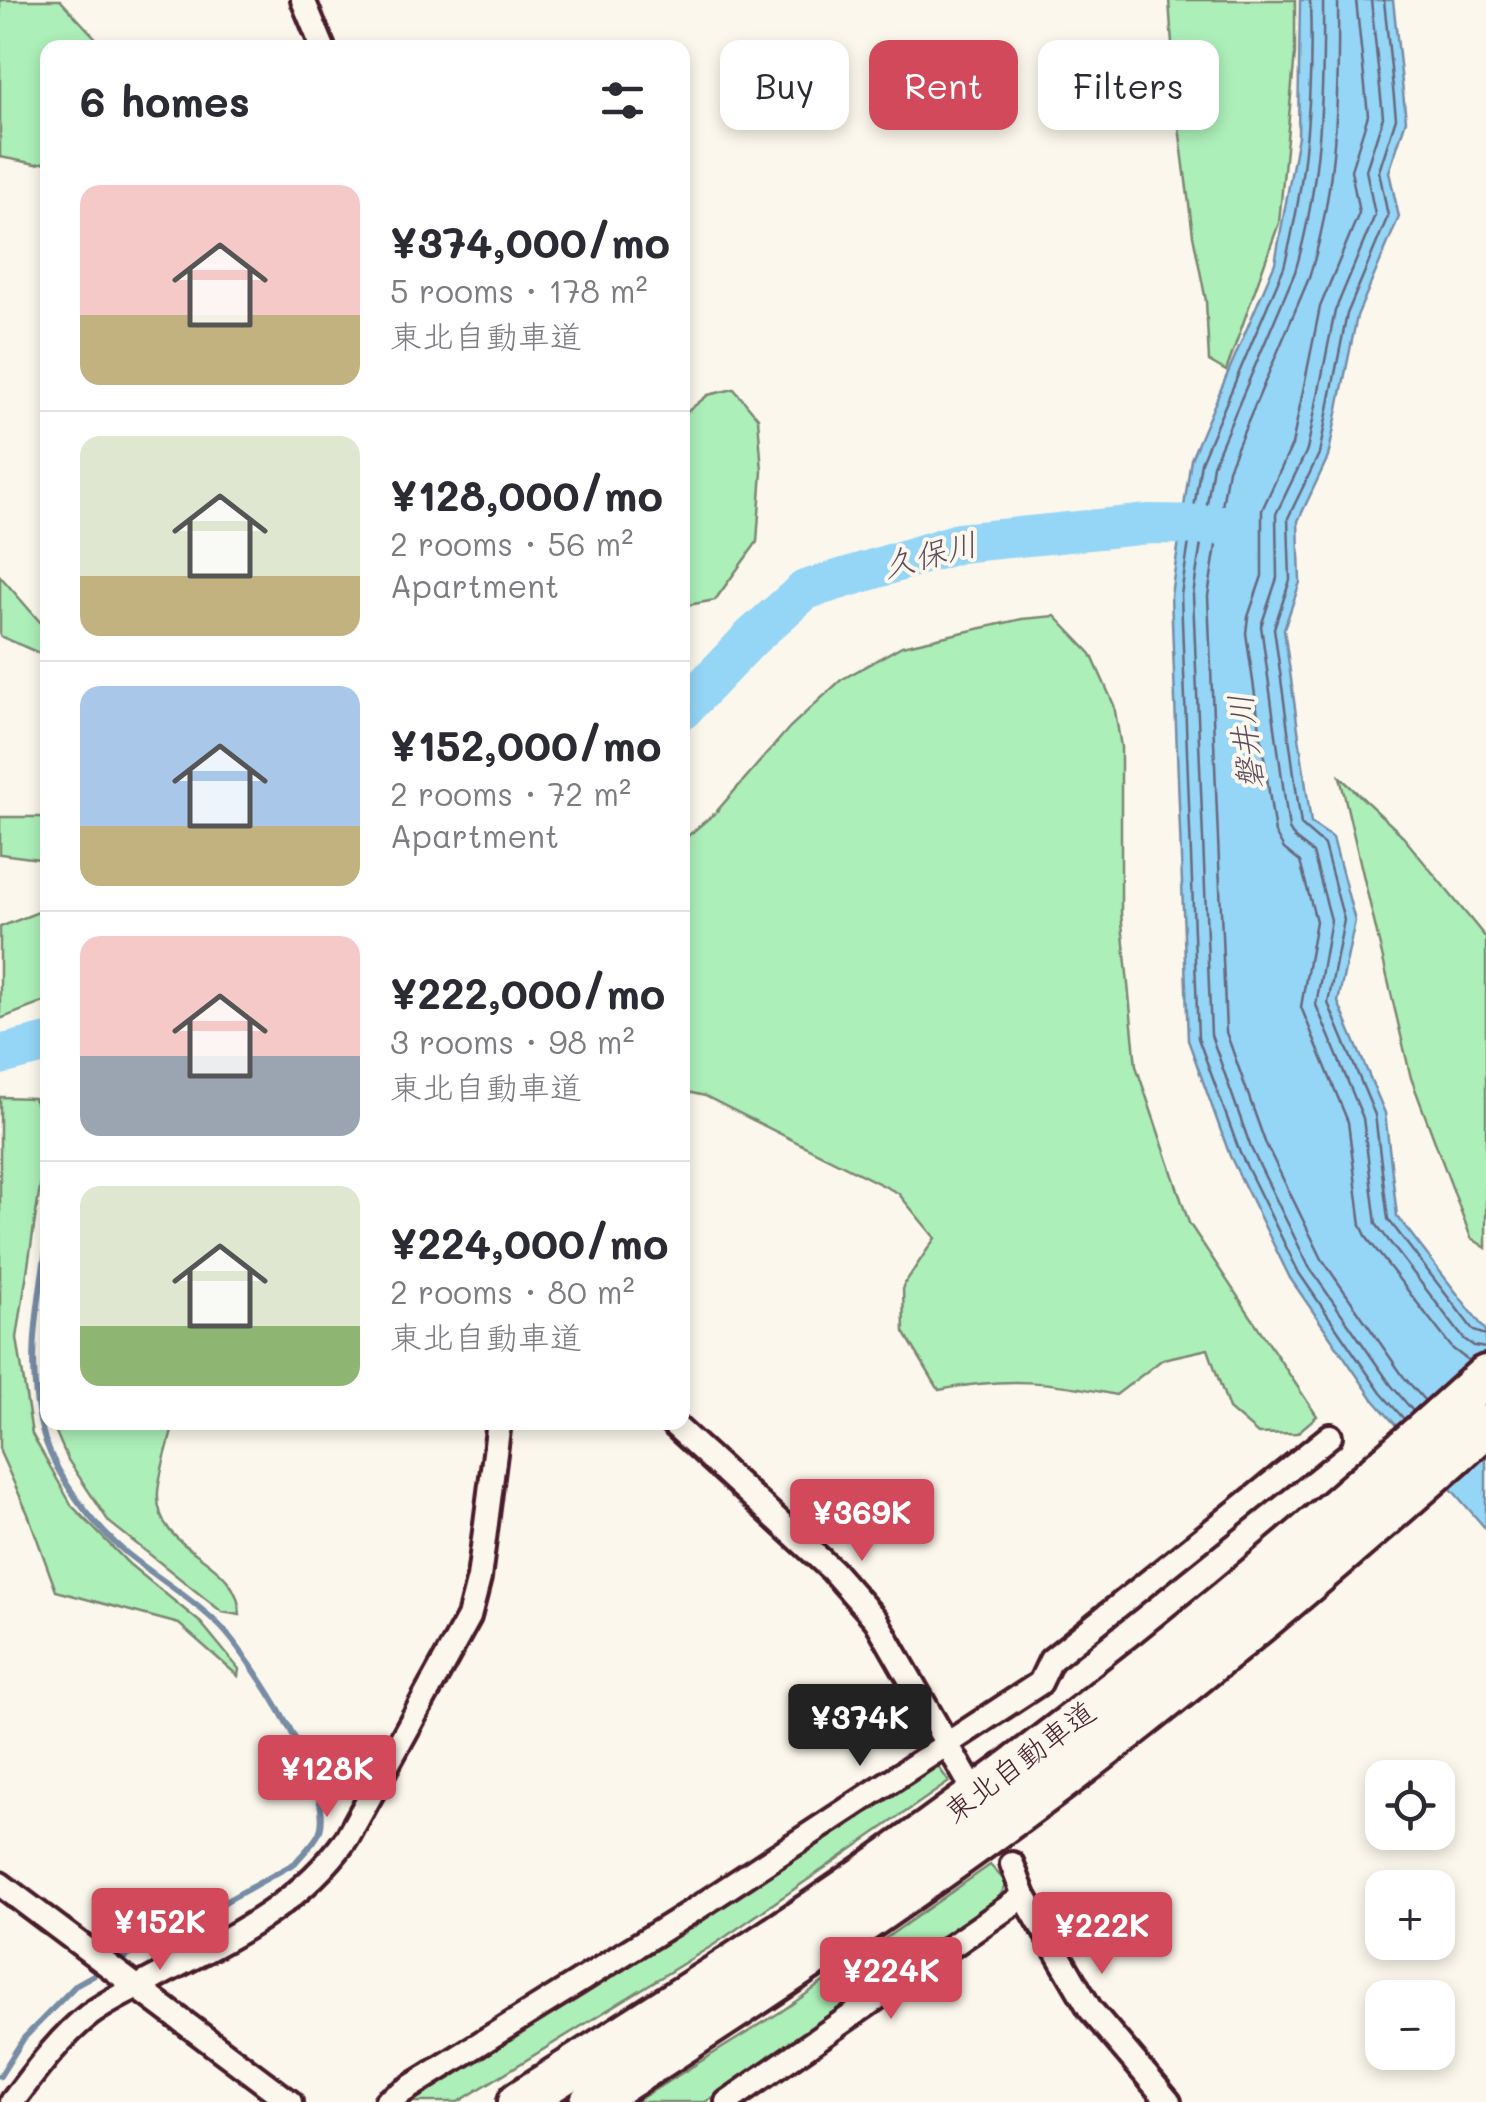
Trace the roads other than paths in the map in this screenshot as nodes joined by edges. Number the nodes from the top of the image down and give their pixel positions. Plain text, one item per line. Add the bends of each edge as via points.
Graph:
1 (303, 0) edge
2 (319, 40) edge
3 (1486, 1376) edge
4 (1486, 1426) edge
5 (498, 1430) edge
6 (680, 1430) edge
7 (1330, 1436) dead end
8 (1392, 1486) junction
9 (946, 1744) junction
10 (966, 1777) dead end
11 (1012, 1864) dead end
12 (0, 1884) edge
13 (1024, 1896) junction
14 (136, 1988) junction
15 (12, 2102) edge
16 (290, 2102) edge
17 (386, 2102) edge
18 (519, 2102) edge
19 (590, 2102) edge
20 (726, 2102) edge
21 (1169, 2102) edge

1 - 2 street
3 - 8 highway, 東北自動車道
4 - 8 highway, 東北自動車道
5 - 14 street via 480,1578 468,1617 348,1838 296,1896
6 - 9 street via 876,1620
7 - 9 street via 1050,1660 1040,1683
8 - 18 highway, 東北自動車道 via 999,1780 736,1963
8 - 19 highway, 東北自動車道 via 1150,1712 774,1984
9 - 10 street
9 - 17 street
11 - 13 street
12 - 14 street
13 - 20 street
13 - 21 street via 1090,2009
14 - 15 street via 88,2016
14 - 16 street

